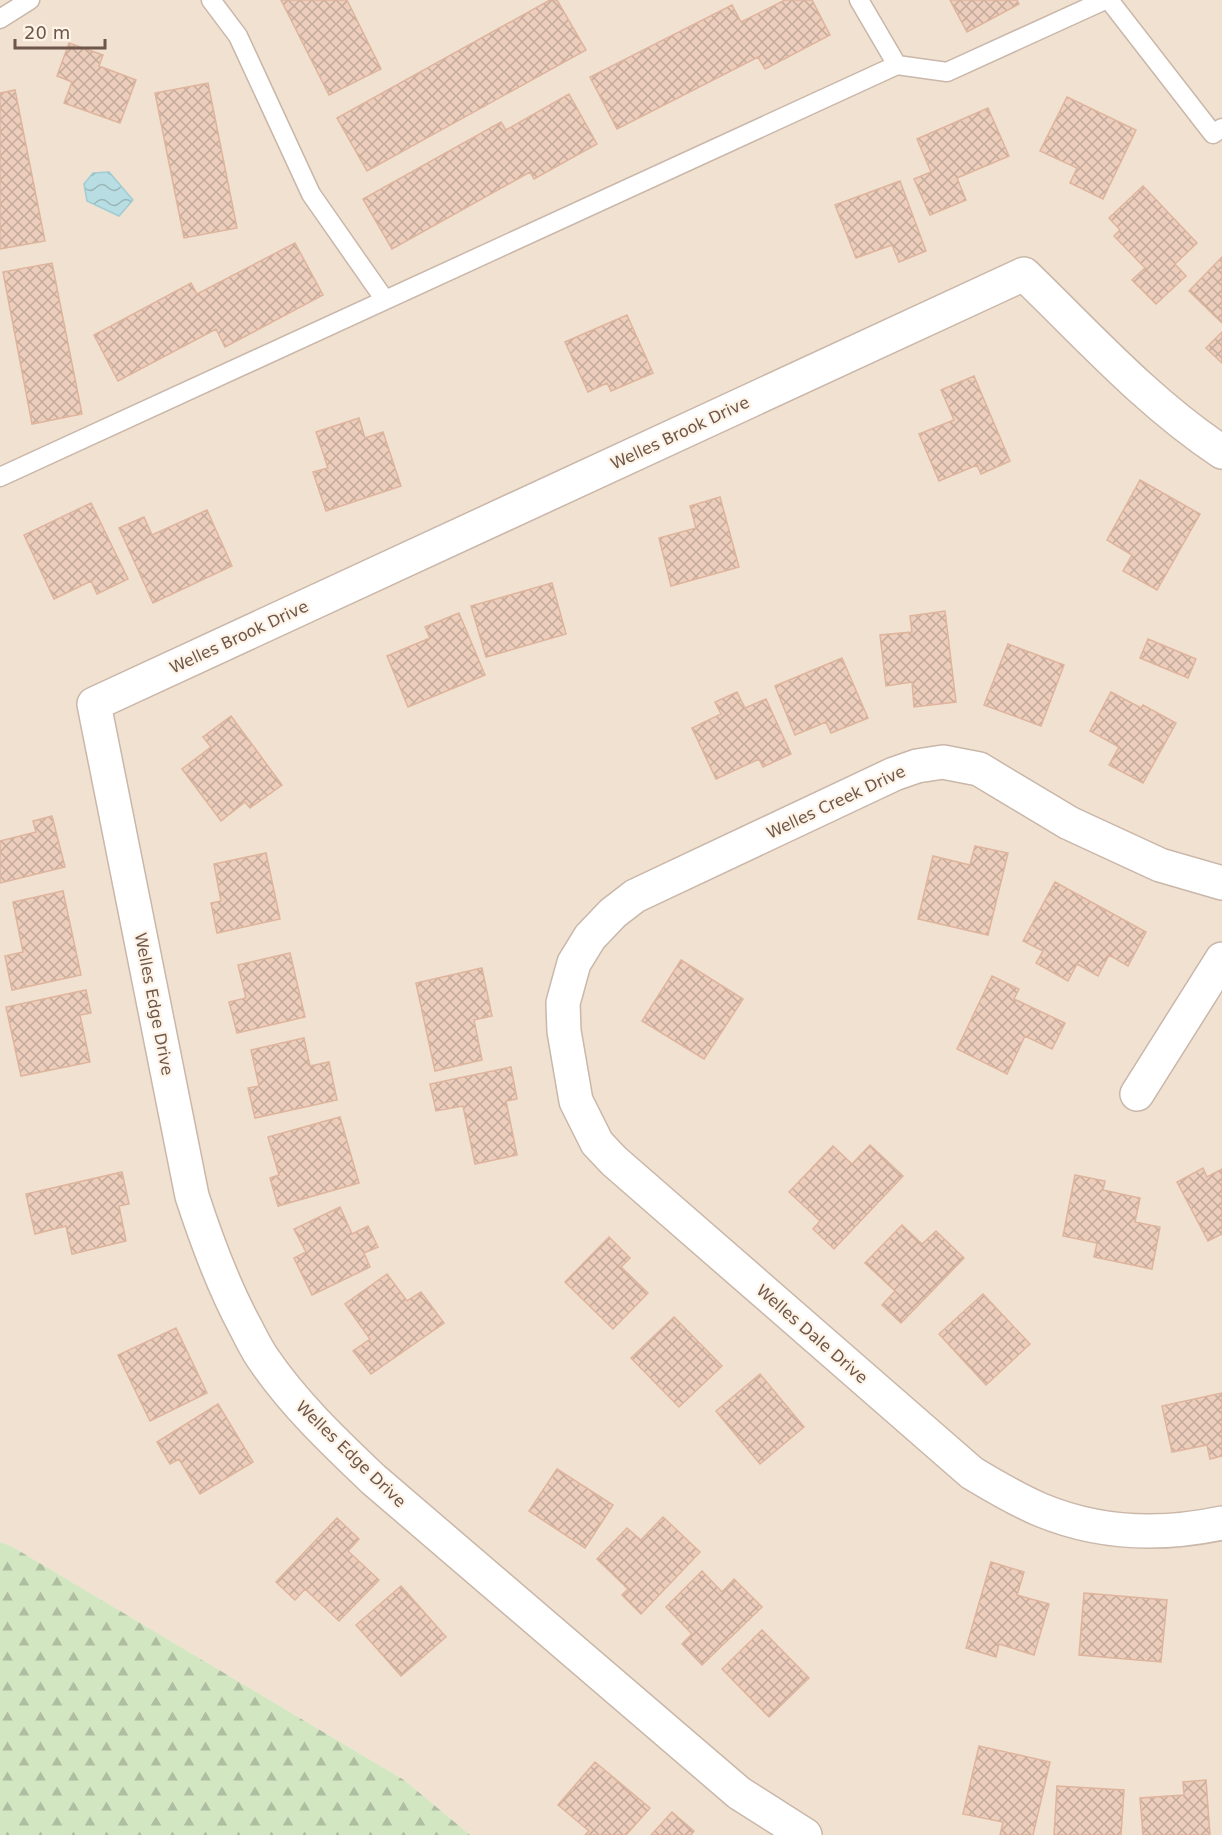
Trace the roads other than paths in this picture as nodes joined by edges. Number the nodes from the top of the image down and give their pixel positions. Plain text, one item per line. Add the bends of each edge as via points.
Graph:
1 (30, 0) edge
2 (211, 0) edge
3 (859, 0) edge
4 (1107, 0) edge
5 (0, 19) edge
6 (897, 65) junction
7 (1222, 128) edge
8 (385, 300) junction
9 (1222, 452) edge
10 (0, 477) edge
11 (94, 704) joint
12 (1222, 883) edge
13 (1222, 959) edge
14 (574, 963) joint
15 (1137, 1094) dead end
16 (1222, 1523) edge
17 (805, 1835) edge

1 - 5 lane
2 - 8 lane via 238,36 310,194
3 - 6 lane
4 - 6 lane via 947,72
4 - 7 lane via 1213,134
6 - 8 lane
8 - 10 lane
9 - 11 street, Welles Brook Drive via 1149,397 1024,274
11 - 17 street, Welles Edge Drive via 192,1196 212,1256 261,1355 291,1395 373,1479 739,1793
12 - 14 street, Welles Creek Drive via 1160,865 1069,823 979,770 943,762 894,774 635,896 590,937
13 - 15 street
14 - 16 street, Welles Dale Drive via 563,1003 564,1031 576,1101 597,1143 972,1473 1041,1510 1101,1527 1163,1532

